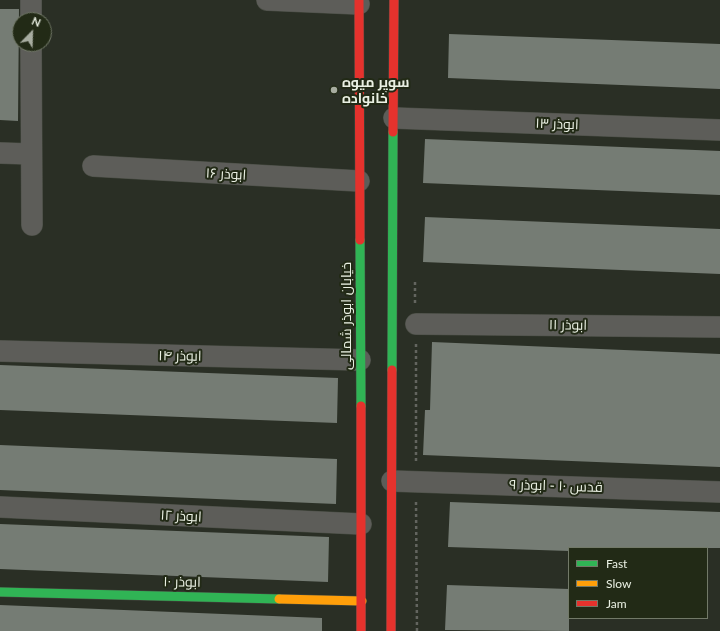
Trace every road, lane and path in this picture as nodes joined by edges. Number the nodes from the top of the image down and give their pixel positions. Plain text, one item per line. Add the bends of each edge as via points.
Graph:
1 (31, 0) edge
2 (267, 0) edge
3 (394, 0) edge
4 (359, 2) edge
5 (31, 12) edge
6 (31, 52) edge
7 (394, 118) junction
8 (720, 130) edge
9 (0, 153) edge
10 (32, 154) junction
11 (93, 166) dead end
12 (359, 181) junction
13 (32, 225) dead end
14 (416, 324) dead end
15 (720, 327) edge
16 (0, 351) edge
17 (360, 360) junction
18 (392, 481) junction
19 (720, 492) edge
20 (0, 507) edge
21 (361, 524) junction
22 (0, 592) edge
23 (362, 602) junction
24 (362, 630) edge
25 (391, 631) edge

1 - 5 street
2 - 4 street
3 - 7 main road
4 - 12 main road, خیابان ابوذر شمالی
6 - 10 street
7 - 8 street, ابوذر ۱۳
7 - 18 main road
9 - 10 street
10 - 13 street
11 - 12 street, ابوذر ۱۶
12 - 17 main road, خیابان ابوذر شمالی
14 - 15 street, ابوذر ۱۱
16 - 17 street, ابوذر ۱۴
17 - 21 main road, خیابان ابوذر شمالی
18 - 19 street, قدس ۱۰ - ابوذر ۹
18 - 25 main road
20 - 21 street, ابوذر ۱۲
21 - 23 main road, خیابان ابوذر شمالی
22 - 23 main road, ابوذر ۱۰
23 - 24 main road, خیابان ابوذر شمالی

